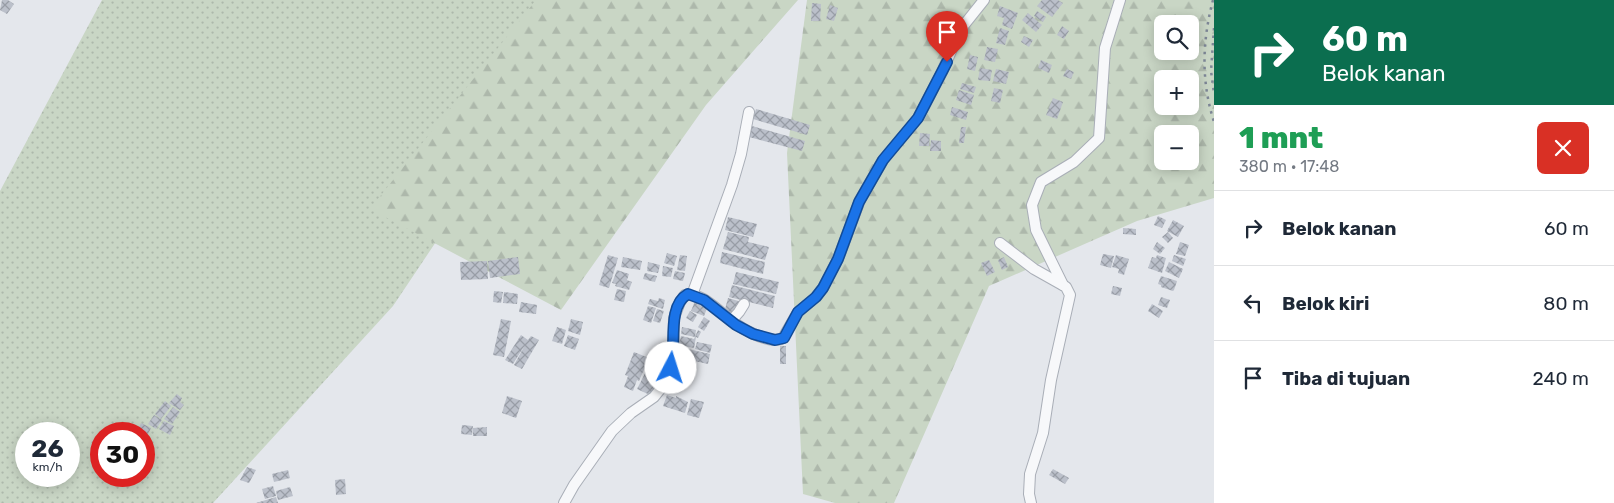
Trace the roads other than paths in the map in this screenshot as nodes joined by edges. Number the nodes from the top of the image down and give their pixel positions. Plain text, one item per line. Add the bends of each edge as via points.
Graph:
1 (984, 0) edge
2 (1120, 0) edge
3 (749, 112) dead end
4 (1000, 243) dead end
5 (1063, 285) junction
6 (692, 295) junction
7 (744, 304) dead end
8 (731, 321) junction
9 (564, 503) edge
10 (1032, 503) edge

1 - 8 street via 958,35 918,118 883,160 859,202 838,259 818,295 798,312 782,340 759,336
2 - 5 street via 1106,48 1100,138 1074,162 1041,182 1032,205 1036,230
3 - 6 street via 732,185
4 - 5 street via 1034,269
5 - 10 street via 1070,294 1043,433 1030,474
6 - 8 street via 714,306
6 - 9 street via 682,298 676,314 673,361 662,387 612,431
7 - 8 street

